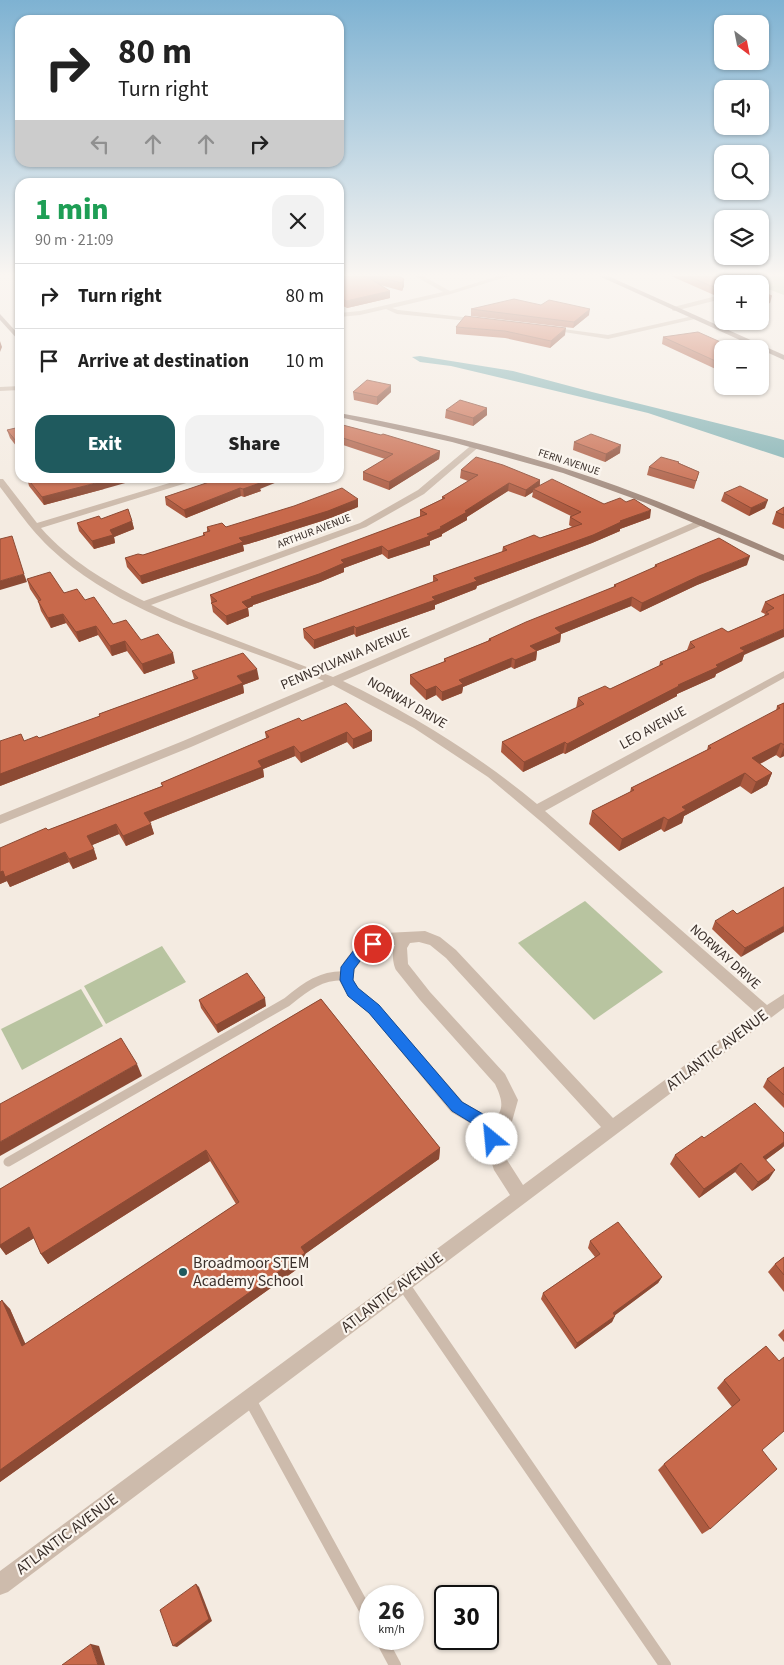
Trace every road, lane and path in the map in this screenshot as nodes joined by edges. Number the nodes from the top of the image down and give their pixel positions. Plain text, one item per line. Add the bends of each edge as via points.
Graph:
1 (15, 388) edge
2 (0, 389) edge
3 (344, 416) edge
4 (477, 446) junction
5 (0, 481) edge
6 (177, 483) edge
7 (702, 522) junction
8 (34, 527) junction
9 (784, 558) edge
10 (143, 605) junction
11 (784, 674) edge
12 (332, 680) junction
13 (537, 810) junction
14 (0, 820) edge
15 (405, 938) junction
16 (347, 976) junction
17 (784, 1000) edge
18 (766, 1013) junction
19 (612, 1128) junction
20 (496, 1130) junction
21 (8, 1162) dead end
22 (520, 1196) junction
23 (403, 1284) junction
24 (249, 1398) junction
25 (0, 1584) edge
26 (359, 1599) edge
27 (387, 1650) edge
28 (395, 1665) edge
29 (665, 1665) edge

1 - 2 street
3 - 4 street, FERN AVENUE
4 - 7 street, FERN AVENUE via 567,472
4 - 10 street, ARTHUR AVENUE via 421,492 363,525
5 - 8 street, NORWAY DRIVE
6 - 8 street
7 - 9 street, FERN AVENUE
7 - 12 street, PENNSYLVANIA AVENUE
8 - 10 street, NORWAY DRIVE via 74,564 106,586
10 - 12 street, NORWAY DRIVE
11 - 13 street, LEO AVENUE
12 - 13 street, NORWAY DRIVE via 452,747
12 - 14 street, PENNSYLVANIA AVENUE via 161,755
13 - 18 street, NORWAY DRIVE
15 - 16 street via 385,939 361,950 348,967
15 - 19 street via 416,935 430,938 451,954
15 - 20 street via 400,948 401,966 500,1079 507,1093 510,1100 505,1120
16 - 20 street via 353,992 374,1009 457,1107
16 - 21 lane via 335,975 301,990 287,1002
17 - 18 street, ATLANTIC AVENUE
18 - 19 street, ATLANTIC AVENUE
19 - 22 street, ATLANTIC AVENUE
20 - 22 street via 492,1139 500,1164
22 - 23 street, ATLANTIC AVENUE
23 - 24 street, ATLANTIC AVENUE
23 - 29 lane
24 - 25 street, ATLANTIC AVENUE
24 - 26 lane
27 - 28 lane

